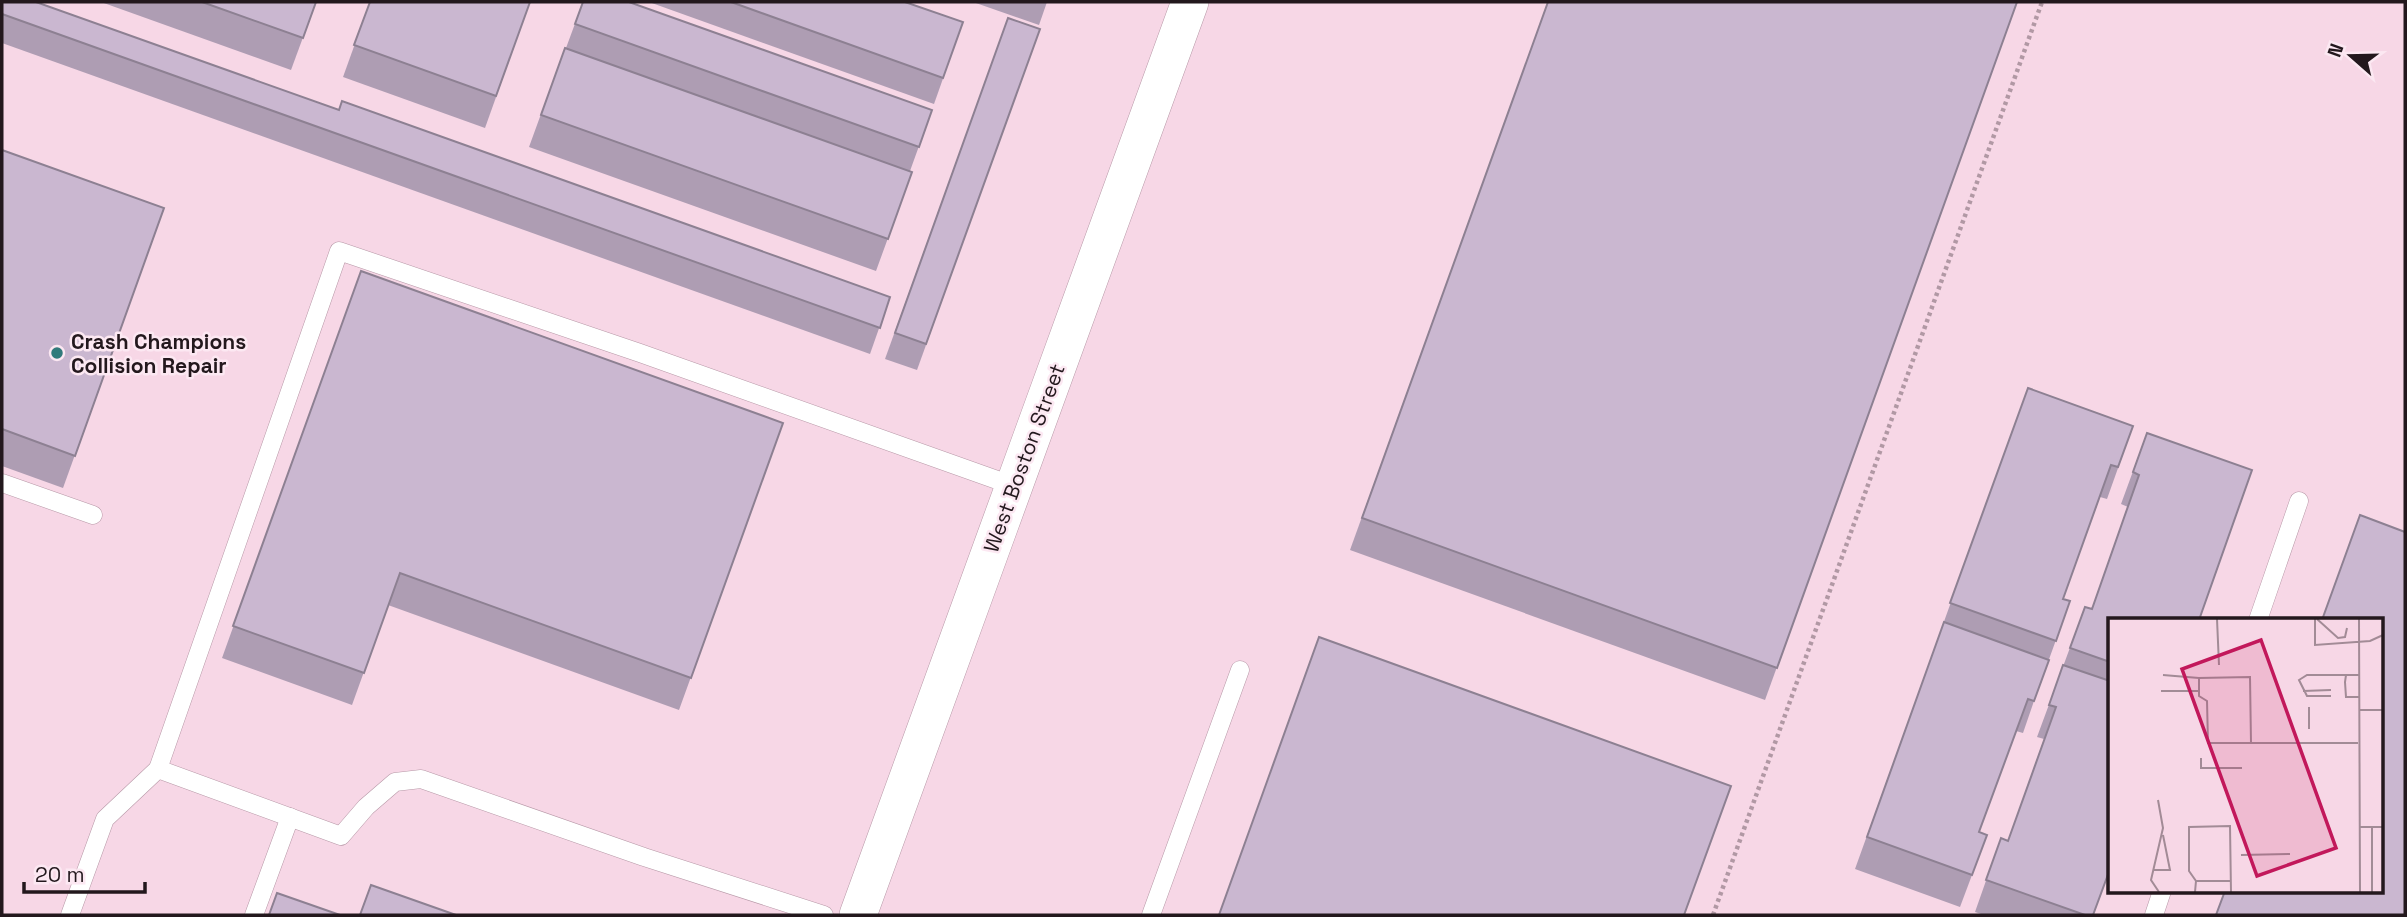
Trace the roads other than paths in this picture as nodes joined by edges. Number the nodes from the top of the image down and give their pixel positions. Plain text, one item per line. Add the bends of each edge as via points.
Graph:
1 (1190, 2) edge
2 (2, 483) edge
3 (1014, 486) junction
4 (2299, 501) dead end
5 (93, 515) dead end
6 (2259, 618) edge
7 (1240, 670) dead end
8 (158, 769) junction
9 (290, 817) junction
10 (2162, 892) edge
11 (70, 915) edge
12 (254, 915) edge
13 (824, 915) edge
14 (858, 915) edge
15 (1151, 915) edge
16 (2154, 915) edge

1 - 3 street, West Boston Street
2 - 5 lane
3 - 8 lane via 339,251
3 - 14 street, West Boston Street
4 - 6 lane
7 - 15 lane
8 - 9 lane
8 - 11 lane via 105,819
9 - 12 lane
9 - 13 lane via 341,836 395,782 421,779
10 - 16 lane

